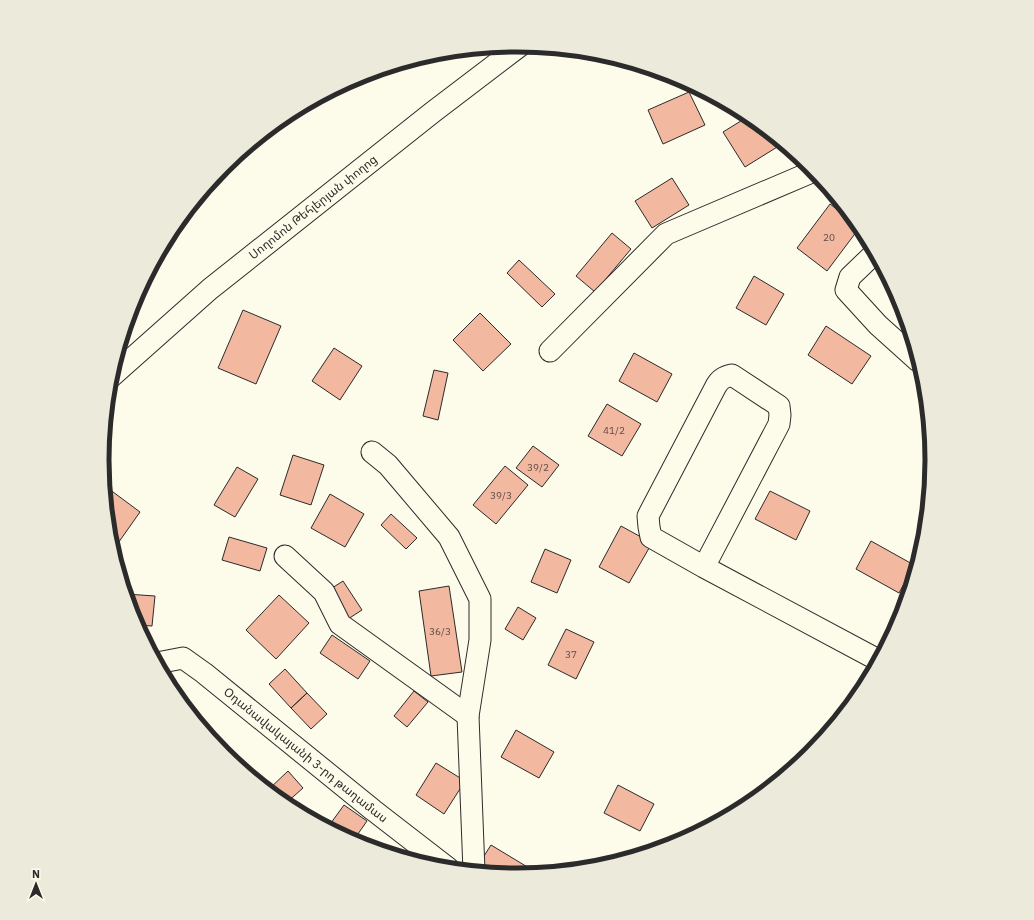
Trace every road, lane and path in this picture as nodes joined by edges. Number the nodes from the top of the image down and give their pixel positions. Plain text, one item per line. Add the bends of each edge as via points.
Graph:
1 (512, 52) edge
2 (807, 174) edge
3 (871, 257) edge
4 (550, 351) dead end
5 (911, 354) edge
6 (120, 368) edge
7 (372, 452) dead end
8 (285, 556) dead end
9 (704, 567) junction
10 (873, 658) edge
11 (163, 662) edge
12 (468, 716) junction
13 (438, 860) edge
14 (474, 866) edge

1 - 6 street, Սողոմոն Թեհլերյան փողոց via 210,288
2 - 4 street via 666,234
3 - 5 street via 850,277 846,290 878,325
7 - 12 street via 388,465 449,537 480,599 480,640
8 - 12 street via 324,592 340,624
9 - 9 street via 651,537 648,516 719,380 732,375 779,406 779,424
9 - 10 street
11 - 13 street, Օդանավակայանի 3-րդ թաղամաս via 184,658
12 - 14 street

